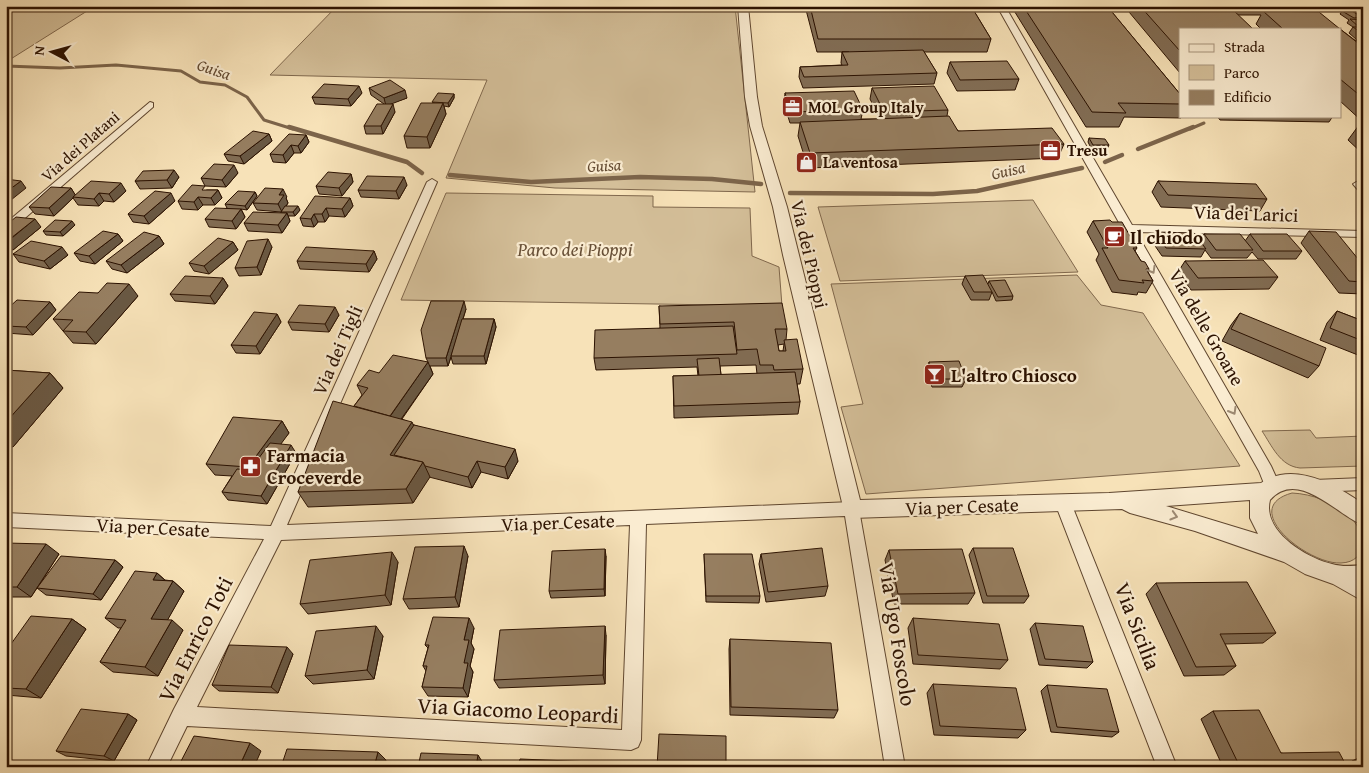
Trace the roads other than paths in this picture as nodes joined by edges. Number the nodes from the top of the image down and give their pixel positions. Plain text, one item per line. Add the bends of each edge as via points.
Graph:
1 (743, 6) edge
2 (1001, 6) edge
3 (150, 106) dead end
4 (432, 182) dead end
5 (6, 228) edge
6 (1128, 228) junction
7 (1363, 234) edge
8 (1363, 484) edge
9 (1310, 486) junction
10 (1269, 488) junction
11 (1110, 501) junction
12 (1063, 503) junction
13 (852, 509) junction
14 (1363, 516) edge
15 (638, 518) junction
16 (6, 520) edge
17 (276, 533) junction
18 (1291, 555) junction
19 (1363, 575) edge
20 (1339, 576) junction
21 (1363, 591) edge
22 (181, 716) junction
23 (156, 767) edge
24 (896, 767) edge
25 (1168, 767) edge

1 - 13 street, Via dei Pioppi via 750,97 756,126 780,207
2 - 6 street, Via delle Groane
3 - 5 street, Via dei Platani
4 - 17 street, Via dei Tigli
6 - 7 street, Via dei Larici
6 -> 10 street, Via delle Groane via 1266,470
8 - 9 street
9 - 10 street, Via per Cesate via 1296,483
9 - 14 street, Via per Cesate via 1330,493
10 - 11 street, Via per Cesate
10 - 18 street via 1259,500 1259,513 1275,541
11 - 12 street, Via per Cesate
11 -> 18 street, Via per Cesate via 1195,522
12 - 13 street, Via per Cesate
12 - 25 street, Via Sicilia
13 - 15 street, Via per Cesate
13 - 24 street, Via Ugo Foscolo
15 - 17 street, Via per Cesate
15 - 22 street, Via Giacomo Leopardi via 631,740
16 - 17 street, Via per Cesate
17 - 22 street, Via Enrico Toti
18 - 20 street via 1314,568
19 - 20 street
20 - 21 street
22 - 23 street, Via Enrico Toti

